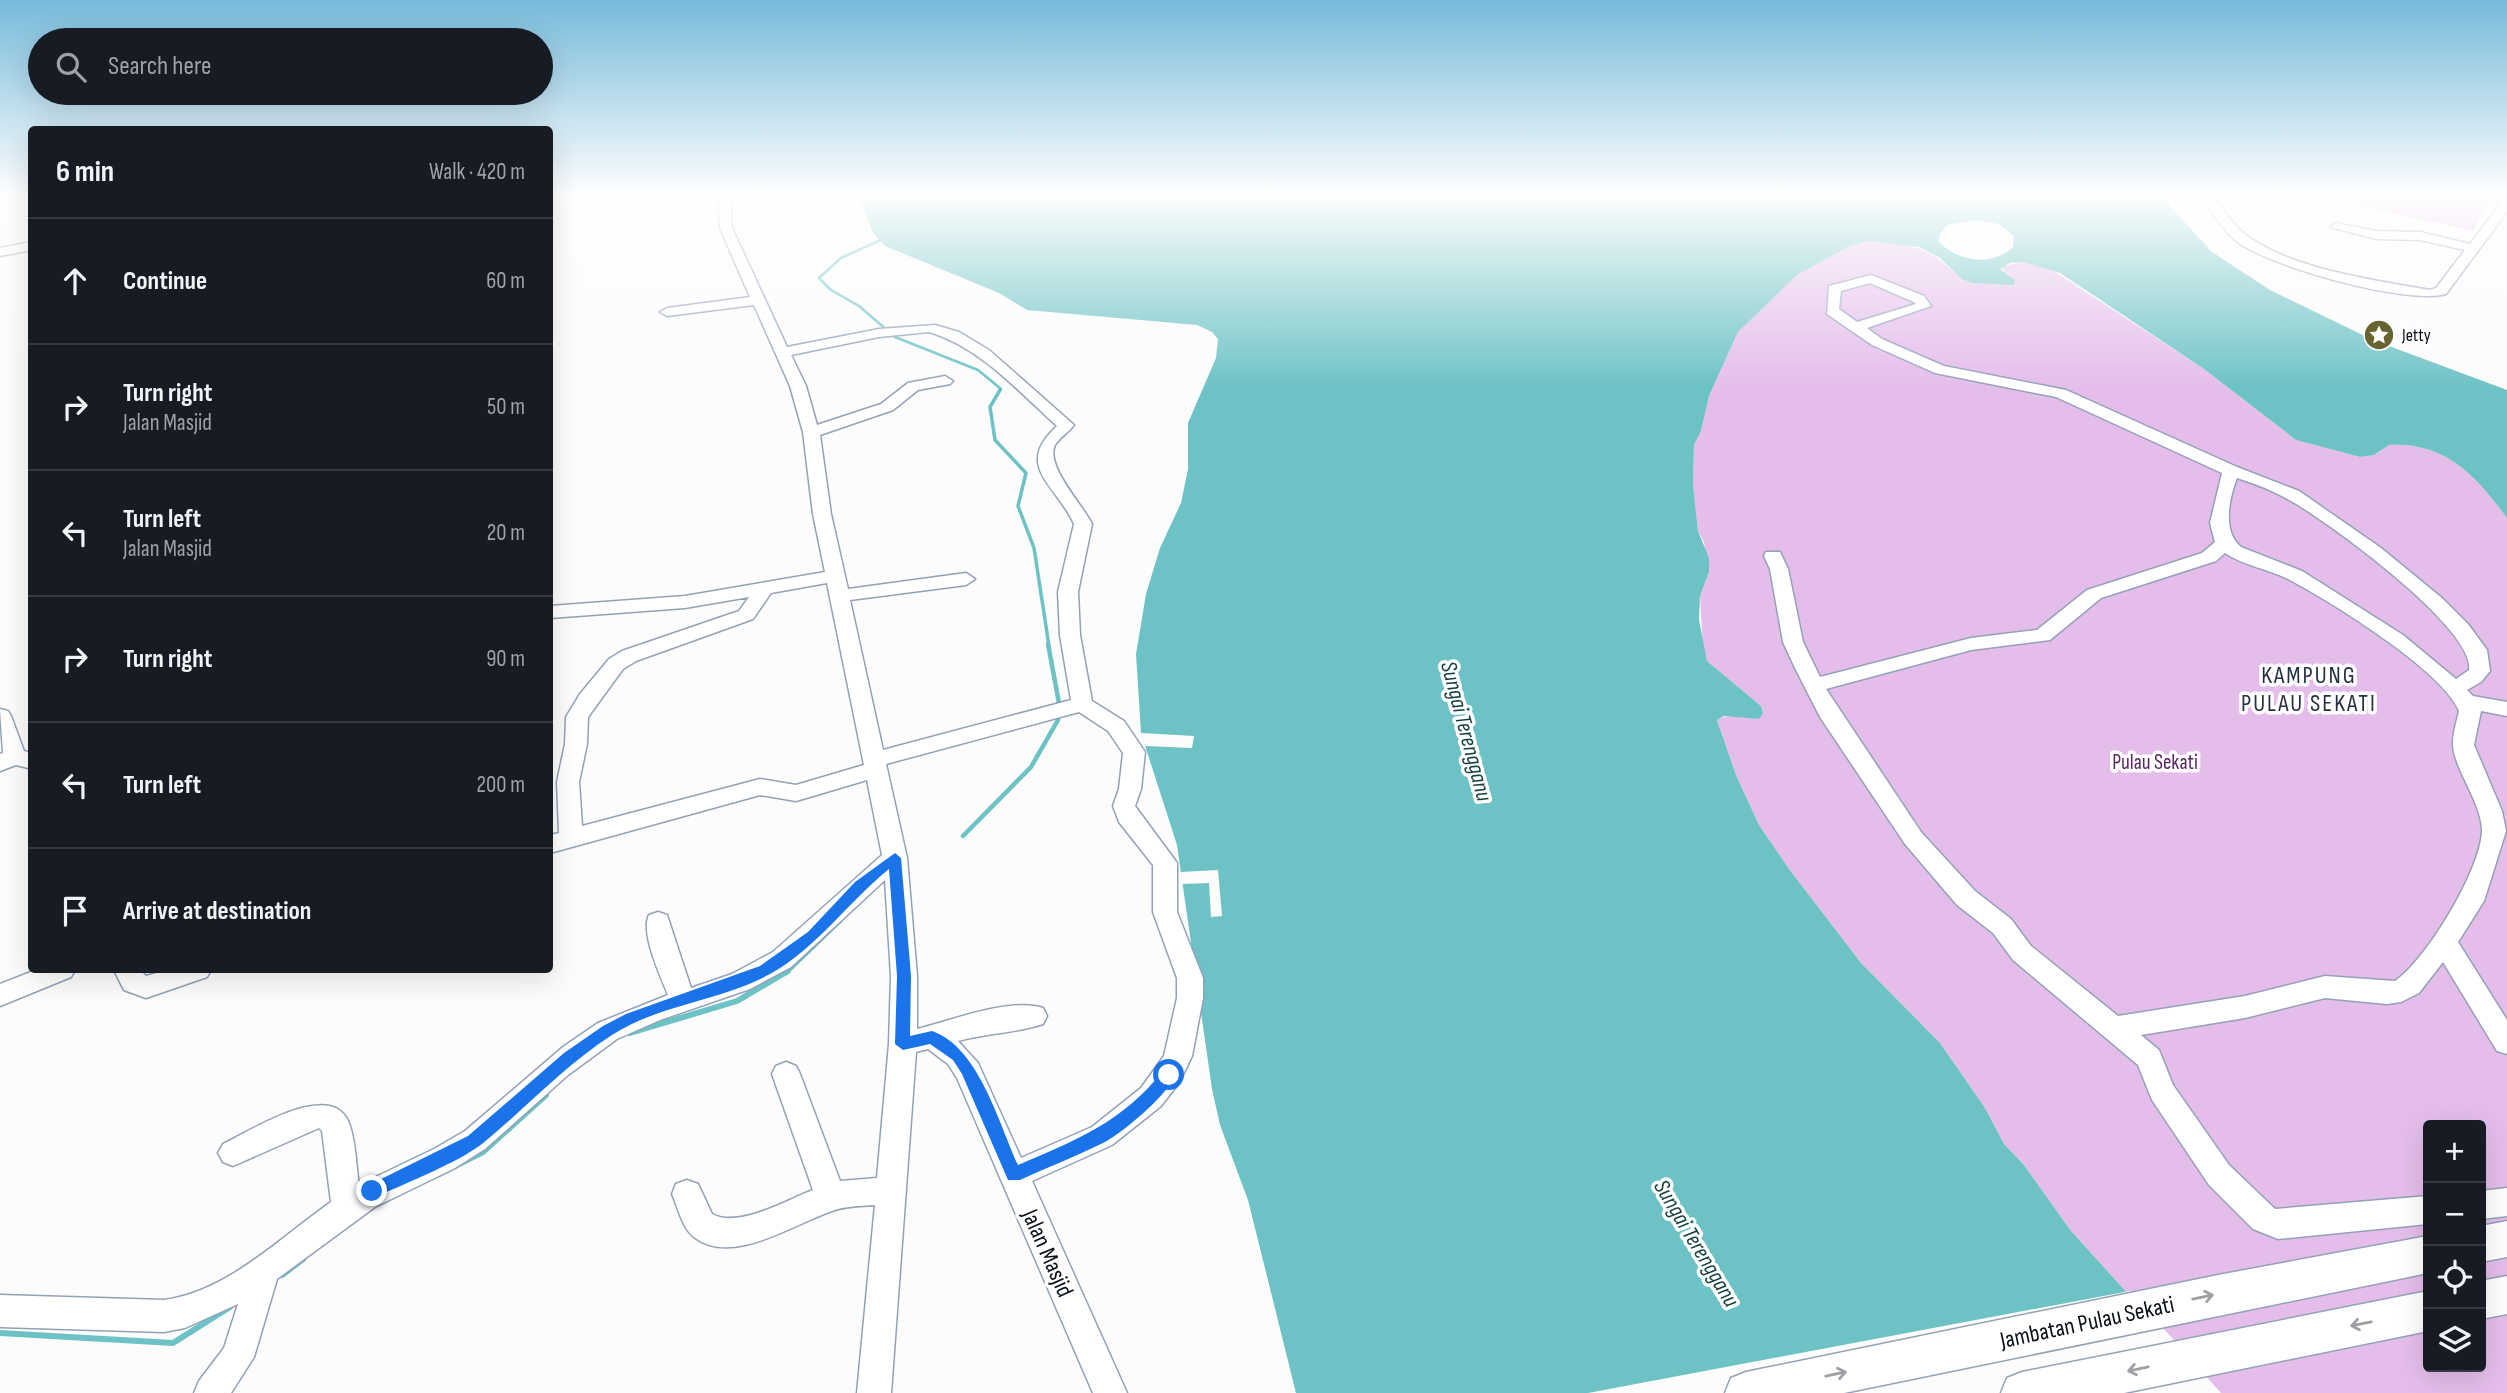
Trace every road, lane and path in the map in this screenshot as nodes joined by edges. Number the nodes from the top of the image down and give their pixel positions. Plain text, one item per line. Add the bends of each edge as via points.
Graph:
1 (741, 259) edge
2 (2286, 259) edge
3 (2290, 259) edge
4 (2464, 259) edge
5 (2297, 263) junction
6 (760, 300) junction
7 (667, 312) dead end
8 (1856, 327) dead end
9 (783, 352) junction
10 (945, 381) dead end
11 (811, 432) junction
12 (2231, 471) junction
13 (2225, 543) junction
14 (1773, 556) dead end
15 (966, 579) dead end
16 (838, 586) junction
17 (764, 589) junction
18 (553, 612) edge
19 (1816, 685) junction
20 (2459, 695) junction
21 (1082, 704) junction
22 (2507, 709) edge
23 (0, 716) edge
24 (16, 760) edge
25 (877, 764) junction
26 (561, 841) edge
27 (895, 858) junction
28 (659, 922) dead end
29 (2444, 942) junction
30 (55, 973) edge
31 (128, 973) edge
32 (189, 973) edge
33 (0, 995) edge
34 (683, 1000) junction
35 (1034, 1016) dead end
36 (2115, 1028) junction
37 (932, 1037) junction
38 (2507, 1043) edge
39 (903, 1044) junction
40 (786, 1074) dead end
41 (233, 1153) dead end
42 (1014, 1175) junction
43 (890, 1191) junction
44 (687, 1195) dead end
45 (831, 1197) junction
46 (2507, 1202) edge
47 (2486, 1204) edge
48 (347, 1208) junction
49 (2423, 1210) edge
50 (2507, 1239) edge
51 (2486, 1243) edge
52 (2423, 1255) edge
53 (259, 1286) junction
54 (2507, 1295) edge
55 (2486, 1299) edge
56 (0, 1311) edge
57 (2423, 1312) edge
58 (211, 1393) edge
59 (874, 1393) edge
60 (1110, 1393) edge
61 (1746, 1393) edge
62 (2022, 1393) edge

1 - 6 street
2 - 5 street
3 - 5 street
4 - 5 street via 2441,291 2430,294 2368,284
6 - 7 street
6 - 9 street
8 - 12 street via 1924,306 1919,299 1875,280 1834,289 1832,311 1877,342 1940,370 2060,393
9 - 11 street
9 - 21 street via 930,328 984,353 1066,425 1045,449 1047,464 1083,524 1068,592
10 - 11 street via 913,386 887,407
11 - 16 street
12 - 13 street via 2219,523
12 - 20 street via 2301,499 2423,591 2468,634 2482,656 2481,669
13 - 19 street via 2209,557 2094,594 2043,636 1971,644
13 - 20 street via 2234,551 2295,575 2396,639
14 - 19 street via 1793,642
15 - 16 street
16 - 17 street
16 - 25 street
17 - 18 street via 685,602
17 - 26 street via 746,615 616,664 587,699 577,717
19 - 36 street via 1828,712 1913,838 1966,898 2002,926 2022,953
20 - 22 street
20 - 29 street via 2470,710 2463,745 2494,831 2472,901
21 - 25 street
21 - 42 street via 1116,726 1133,752 1124,806 1165,863 1165,912 1190,978 1190,998 1178,1056 1151,1097 1102,1136
23 - 24 street
25 - 26 street via 796,793 760,787
25 - 27 street
27 - 34 street via 860,885 797,950 752,976
27 - 39 street via 904,976
28 - 34 street via 665,954
29 - 36 street via 2401,991 2325,987 2245,1007
29 - 38 street
30 - 33 street
31 - 32 street via 138,986 146,987
34 - 48 street via 608,1030 474,1141 381,1186
35 - 37 street
36 - 49 street via 2149,1058 2162,1091 2219,1175 2264,1219 2278,1225
37 - 39 street
37 - 42 street, Jalan Masjid via 958,1056 968,1071
39 - 43 street
40 - 45 street
41 - 48 street via 313,1116 325,1115 336,1126
42 - 60 street, Jalan Masjid
43 - 45 street
43 - 59 street
44 - 45 street via 701,1224 722,1232 762,1226
46 - 47 street
48 - 53 street
50 - 51 main road
61 -> 52 main road, Jambatan Pulau Sekati
53 - 56 street via 182,1313 155,1317
53 - 58 street via 238,1357
54 - 55 main road
57 -> 62 main road

